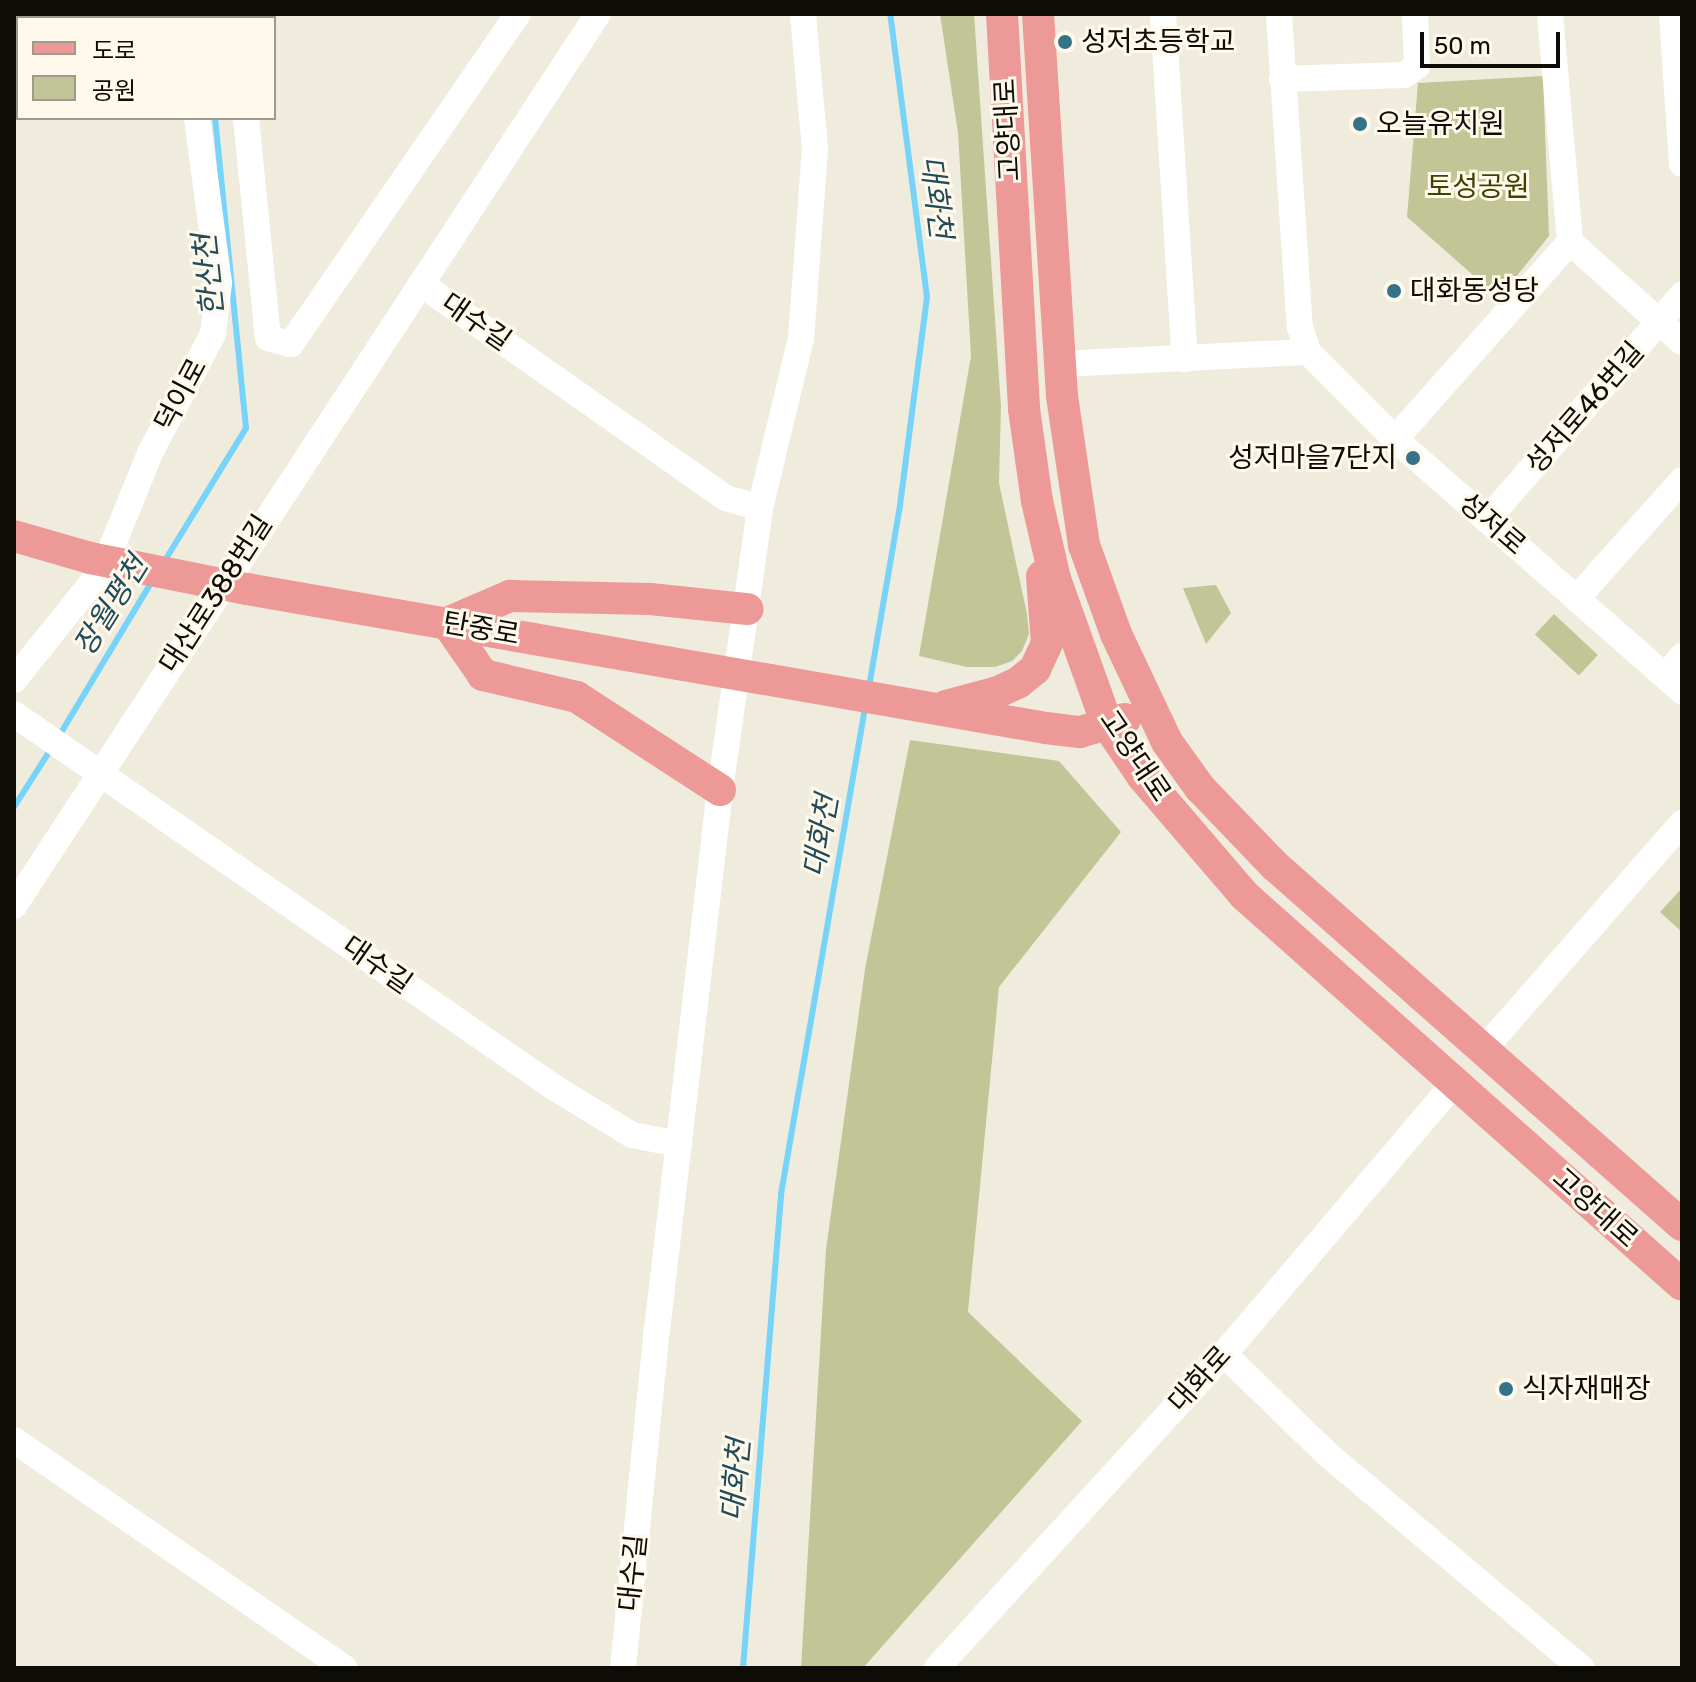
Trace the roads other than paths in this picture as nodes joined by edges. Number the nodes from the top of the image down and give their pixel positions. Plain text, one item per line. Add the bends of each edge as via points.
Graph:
1 (518, 14) edge
2 (598, 14) edge
3 (803, 14) edge
4 (1002, 14) edge
5 (1038, 14) edge
6 (1163, 14) edge
7 (1279, 14) edge
8 (1415, 14) edge
9 (1550, 14) edge
10 (1672, 14) edge
11 (1282, 79) junction
12 (1678, 80) edge
13 (197, 120) edge
14 (246, 120) edge
15 (1682, 164) edge
16 (1570, 242) junction
17 (421, 284) junction
18 (1682, 295) edge
19 (1660, 322) junction
20 (1682, 342) edge
21 (1308, 352) junction
22 (1185, 359) junction
23 (1060, 364) junction
24 (1395, 439) junction
25 (1682, 480) edge
26 (1037, 501) junction
27 (760, 508) junction
28 (1487, 520) junction
29 (14, 536) edge
30 (96, 563) junction
31 (1577, 598) junction
32 (747, 609) junction
33 (447, 623) junction
34 (1677, 674) edge
35 (14, 680) edge
36 (922, 706) junction
37 (1151, 712) junction
38 (14, 714) edge
39 (1107, 724) junction
40 (93, 768) junction
41 (720, 790) junction
42 (1682, 823) edge
43 (14, 906) edge
44 (1485, 1048) junction
45 (1455, 1083) junction
46 (679, 1144) junction
47 (1682, 1225) edge
48 (1682, 1285) edge
49 (1224, 1354) junction
50 (14, 1440) edge
51 (344, 1668) edge
52 (623, 1668) edge
53 (937, 1668) edge
54 (1581, 1668) edge

1 - 14 street via 291,344 268,338
2 - 17 street, 대수길
3 - 27 street, 대수길 via 815,149 801,339
4 - 26 main road, 고양대로 via 1024,409
5 - 23 main road, 고양대로
6 - 22 street
7 - 11 street
8 - 11 street via 1417,66 1404,75
9 - 16 street
10 - 12 street
11 - 21 street via 1300,327
12 - 15 street
13 - 30 street, 덕이로 via 219,283 213,334
16 - 19 street
16 - 24 street
17 - 27 street, 대수길 via 726,498
17 - 40 street, 대산로388번길
18 - 19 street, 성저로46번길
19 - 20 street
19 - 28 street, 성저로46번길
21 - 22 street
21 - 24 street, 성저로
22 - 23 street
23 - 37 main road, 고양대로 via 1084,545
24 - 28 street, 성저로
25 - 31 street
26 - 36 main road via 1047,643 1043,658 1019,682
26 - 39 main road, 고양대로 via 1055,579
27 - 32 street, 대수길
28 - 31 street, 성저로
29 - 30 main road
30 - 33 main road, 탄중로
30 - 35 street
31 - 34 street, 성저로
32 - 33 main road via 650,599 510,596
32 - 41 street, 대수길
33 - 36 main road, 탄중로
33 - 41 main road via 483,675 577,697
36 - 39 main road via 1080,732
37 - 39 main road
37 - 44 main road, 고양대로 via 1200,788 1274,865
38 - 40 street, 대수길
39 - 45 main road, 고양대로 via 1143,777 1244,895
40 - 43 street, 대산로388번길
40 - 46 street, 대수길 via 555,1088 632,1135
41 - 46 street, 대수길
42 - 44 street
44 - 47 main road, 고양대로
45 - 48 main road, 고양대로
45 - 49 street, 대화로
46 - 52 street, 대수길
49 - 53 street, 대화로
49 - 54 street via 1326,1453
50 - 51 street

